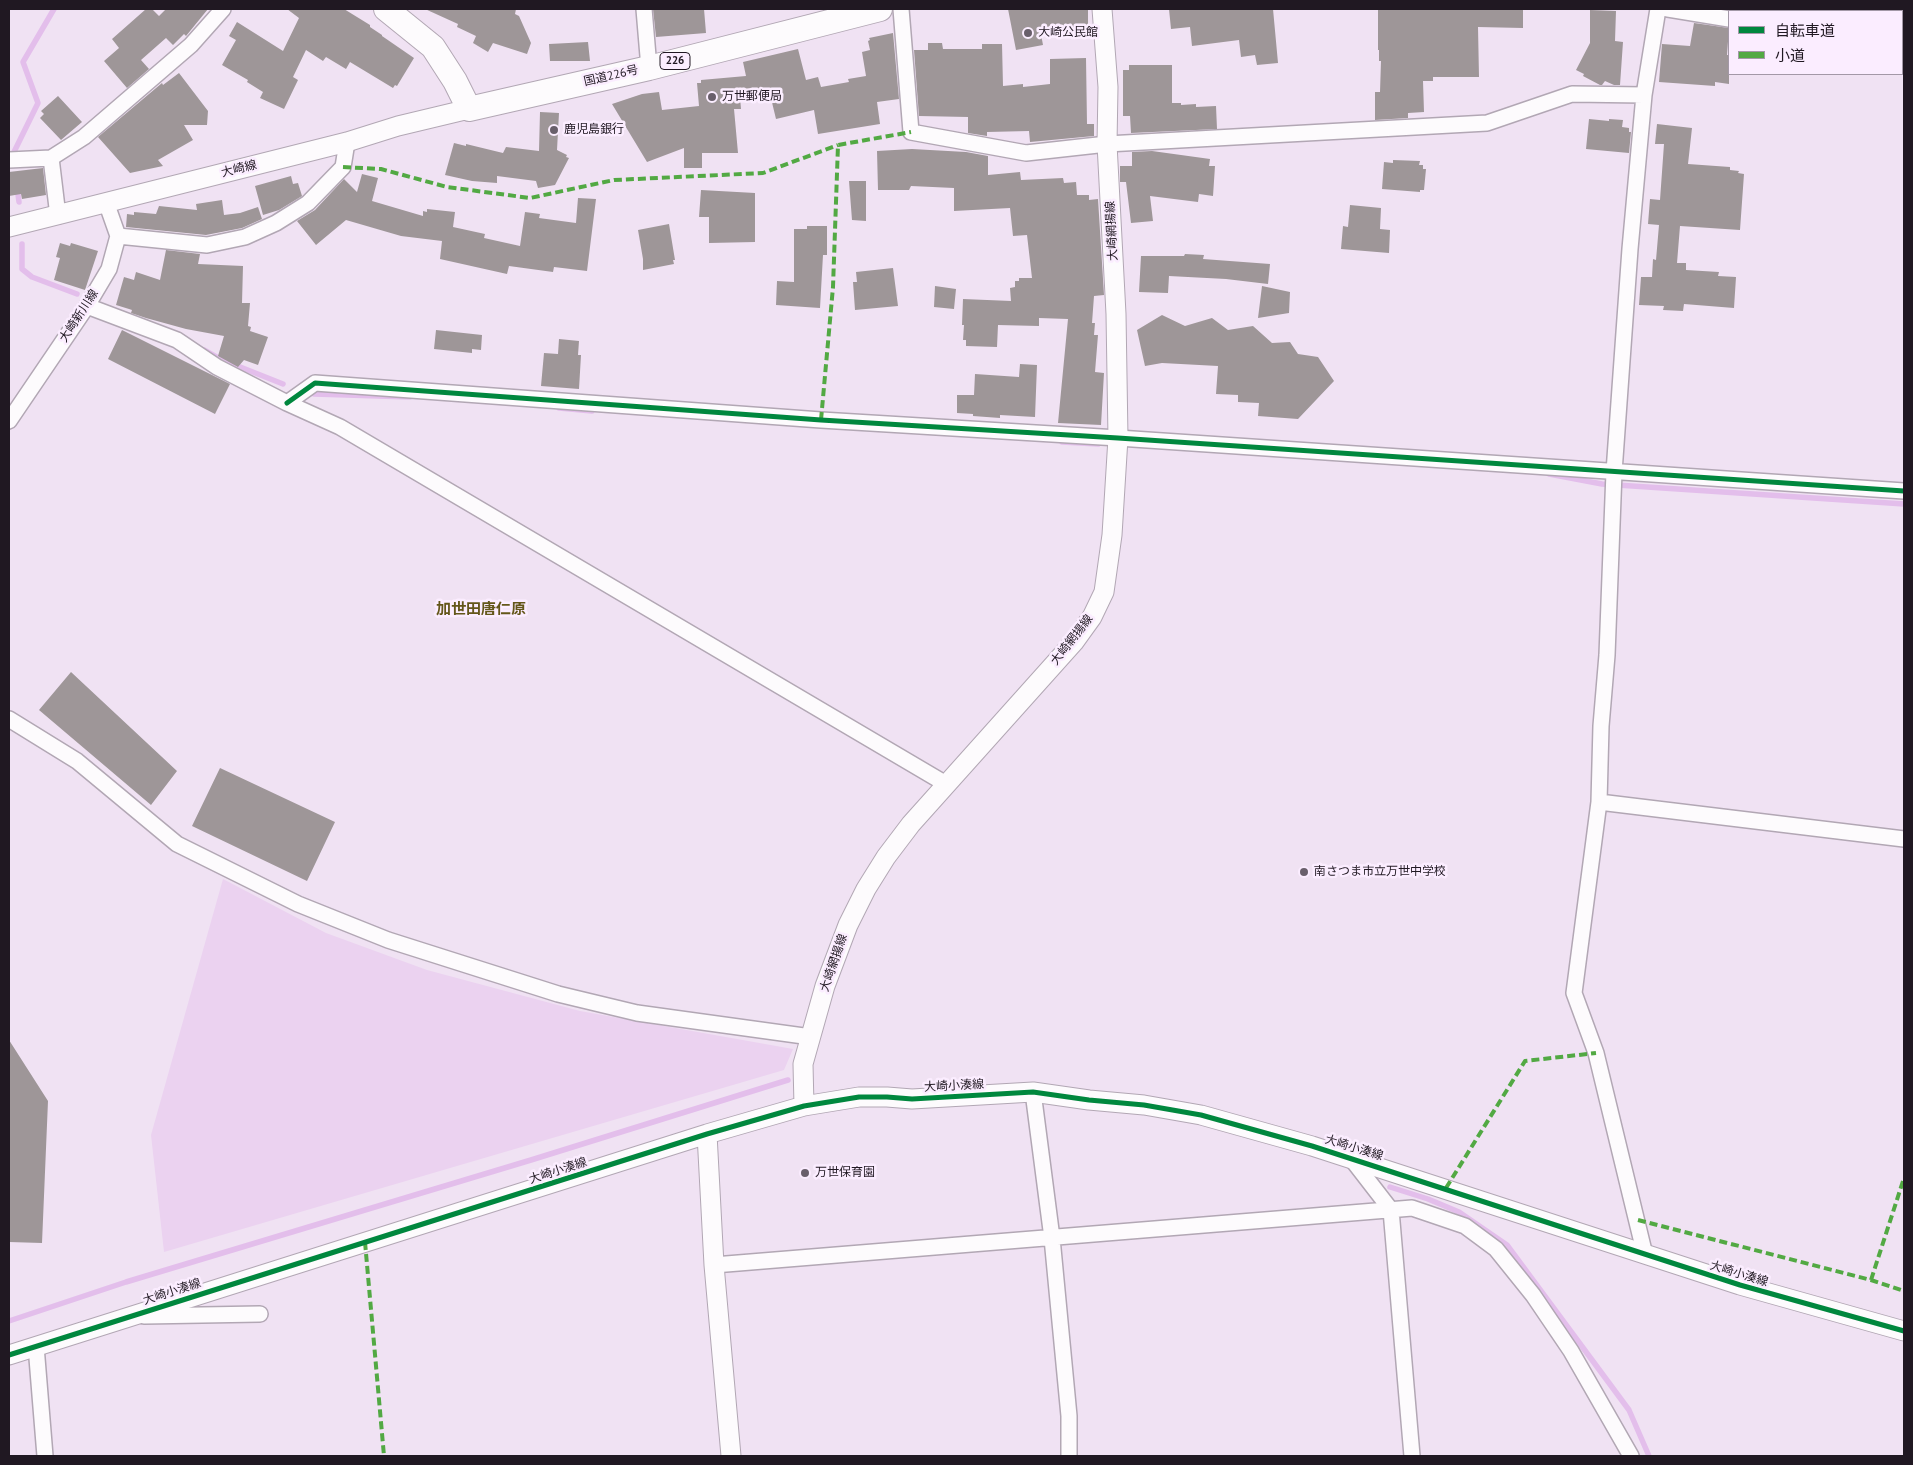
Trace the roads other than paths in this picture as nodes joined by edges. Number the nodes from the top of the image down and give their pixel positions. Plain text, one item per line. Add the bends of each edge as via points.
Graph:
1 (223, 9) edge
2 (386, 9) edge
3 (644, 9) edge
4 (880, 9) edge
5 (901, 9) edge
6 (1102, 9) edge
7 (1658, 9) edge
8 (1668, 9) edge
9 (1728, 19) edge
10 (649, 68) junction
11 (1644, 94) junction
12 (469, 109) junction
13 (347, 142) junction
14 (1107, 144) junction
15 (52, 158) junction
16 (9, 160) edge
17 (106, 202) junction
18 (58, 216) junction
19 (9, 227) edge
20 (118, 236) junction
21 (87, 306) junction
22 (287, 403) junction
23 (9, 421) edge
24 (1118, 438) junction
25 (1614, 478) junction
26 (1904, 491) edge
27 (9, 719) edge
28 (946, 784) junction
29 (1599, 802) junction
30 (1904, 839) edge
31 (811, 1037) junction
32 (1033, 1092) junction
33 (804, 1106) junction
34 (707, 1134) junction
35 (1350, 1157) junction
36 (1391, 1210) junction
37 (1052, 1238) junction
38 (1645, 1255) junction
39 (714, 1265) junction
40 (260, 1314) dead end
41 (128, 1317) junction
42 (1904, 1331) edge
43 (36, 1346) junction
44 (9, 1355) edge
45 (45, 1456) edge
46 (731, 1456) edge
47 (1069, 1456) edge
48 (1412, 1456) edge
49 (1631, 1456) edge

1 - 15 street via 191,45 84,137
2 - 12 highway via 433,47
3 - 10 street
4 - 10 highway, 国道226号 / 226
5 - 14 street via 911,132 1026,153
6 - 14 street, 大崎網揚線 via 1108,87
7 - 11 street
8 - 9 street
10 - 12 highway, 国道226号 / 226
11 - 14 street via 1572,94 1487,123
11 - 25 street
12 - 13 street, 大崎線
13 - 17 street, 大崎線
13 - 20 street via 343,167 308,203 245,237 207,245
14 - 24 street, 大崎網揚線 via 1116,314
15 - 16 street
15 - 18 street
17 - 18 street, 大崎線
17 - 20 street
18 - 19 street, 大崎線
20 - 21 street, 大崎新川線 via 109,269
21 - 22 street via 177,340 217,367
21 - 23 street, 大崎新川線
22 - 24 street via 315,383
22 - 28 street via 340,427
24 - 25 street
24 - 28 street, 大崎網揚線 via 1112,535 1104,592 1074,642
25 - 26 street
25 - 29 street
27 - 31 street via 77,761 177,844 298,904 388,940 549,991 637,1013
28 - 31 street, 大崎網揚線 via 901,838 866,889 848,925
29 - 30 street
29 - 38 street via 1574,993 1596,1053
31 - 33 street, 大崎網揚線 via 803,1064
32 - 33 street, 大崎小湊線 via 912,1099 859,1097
32 - 35 street, 大崎小湊線 via 1144,1104 1201,1115
32 - 37 street
33 - 34 street, 大崎小湊線
34 - 39 street
34 - 41 street, 大崎小湊線
35 - 36 street
35 - 38 street, 大崎小湊線
36 - 37 street
36 - 48 street
36 - 49 street via 1412,1208 1465,1226 1496,1249 1571,1351
37 - 39 street
37 - 47 street via 1069,1416
38 - 42 street, 大崎小湊線
39 - 46 street
40 - 41 street
41 - 43 street, 大崎小湊線
43 - 44 street, 大崎小湊線
43 - 45 street

